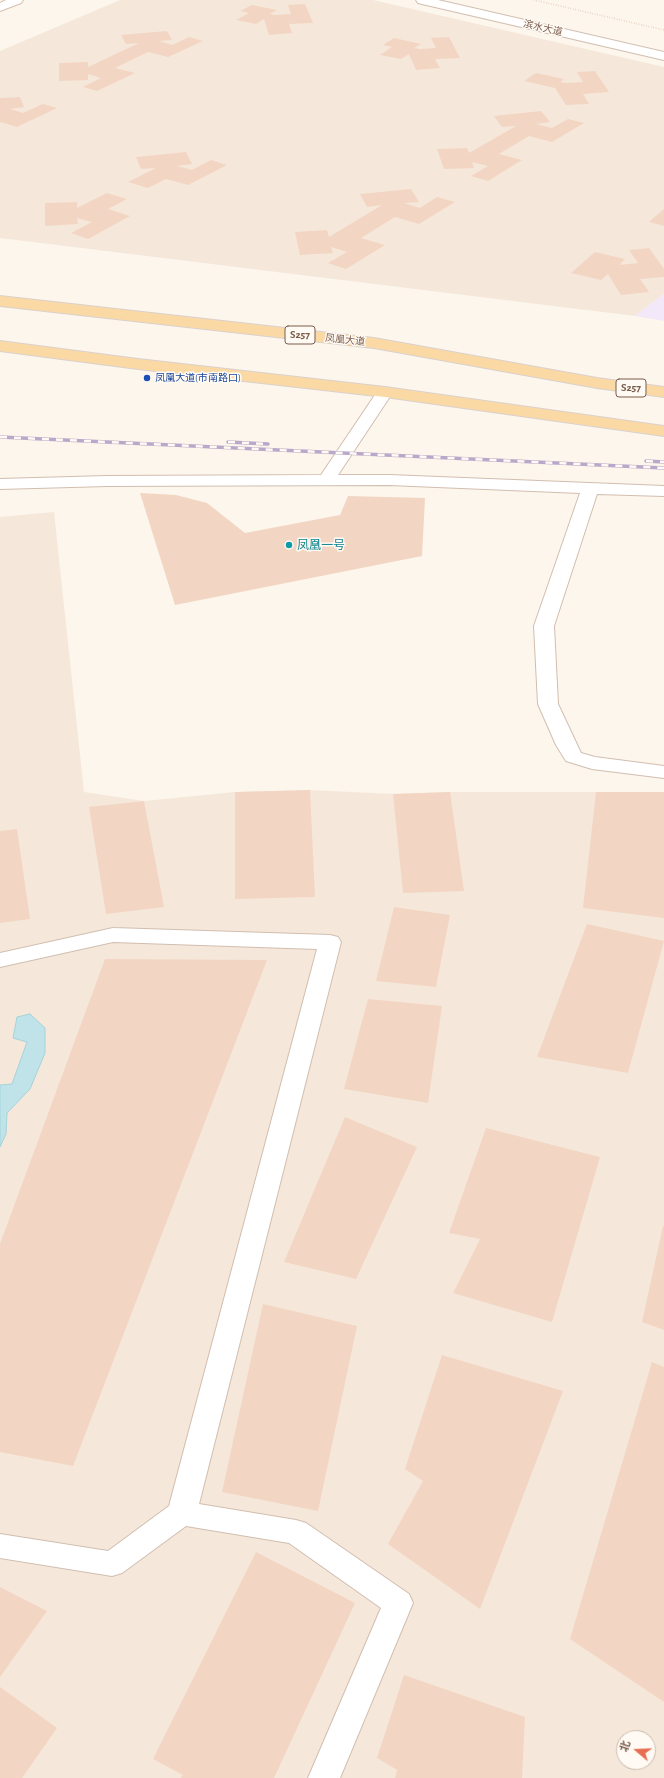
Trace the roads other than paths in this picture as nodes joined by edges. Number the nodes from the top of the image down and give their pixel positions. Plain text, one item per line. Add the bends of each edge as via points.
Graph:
1 (17, 0) edge
2 (422, 0) edge
3 (0, 7) edge
4 (664, 56) edge
5 (0, 301) edge
6 (0, 315) edge
7 (0, 346) edge
8 (597, 383) junction
9 (385, 392) junction
10 (664, 392) edge
11 (664, 431) edge
12 (326, 480) junction
13 (0, 484) edge
14 (590, 488) junction
15 (664, 491) edge
16 (664, 772) edge
17 (0, 960) edge
18 (182, 1513) junction
19 (0, 1546) edge
20 (324, 1778) edge

1 - 3 street
2 - 4 street, 滨水大道
5 - 8 main road, 凤凰大道 / S257 via 374,343
6 - 8 main road, S257
7 - 9 main road
8 - 10 main road, 凤凰大道 / S257
9 - 11 main road
9 - 12 street
12 - 13 street
12 - 14 street
14 - 15 street
14 - 16 street via 544,626 548,704 573,756 592,763
17 - 18 street via 113,935 330,942
18 - 19 street via 112,1564
18 - 20 street via 296,1532 398,1603

